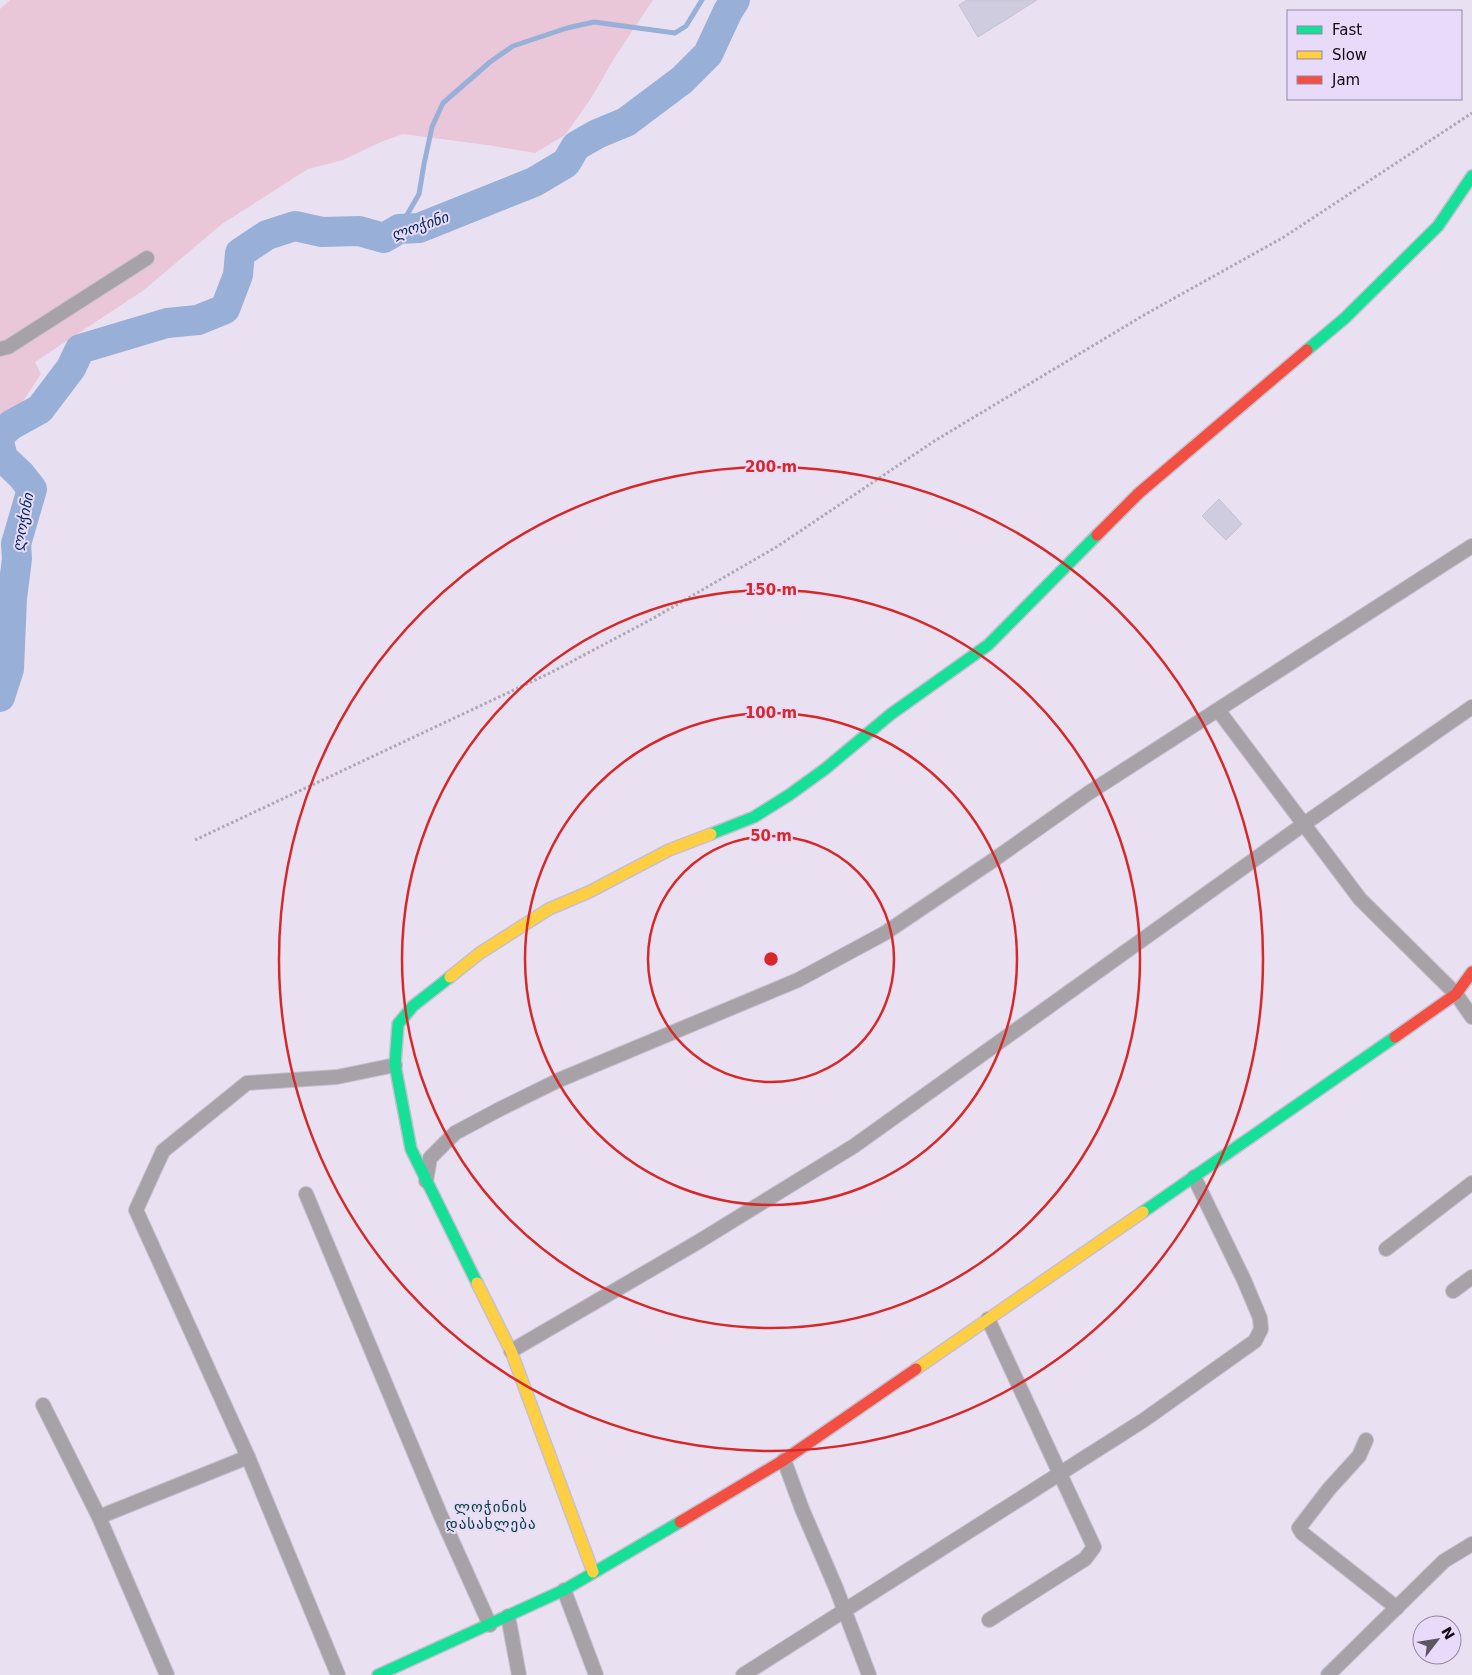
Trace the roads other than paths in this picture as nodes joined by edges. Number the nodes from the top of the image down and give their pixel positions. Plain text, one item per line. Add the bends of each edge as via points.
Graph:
1 (1472, 176) edge
2 (147, 258) dead end
3 (0, 350) edge
4 (1472, 546) edge
5 (1472, 707) edge
6 (1218, 710) junction
7 (1304, 824) junction
8 (1472, 972) edge
9 (1456, 994) junction
10 (1472, 1017) edge
11 (395, 1066) junction
12 (1194, 1178) junction
13 (426, 1182) junction
14 (1472, 1183) edge
15 (306, 1194) dead end
16 (1386, 1250) dead end
17 (1472, 1277) edge
18 (1454, 1291) dead end
19 (988, 1319) junction
20 (511, 1351) junction
21 (43, 1405) dead end
22 (1366, 1440) dead end
23 (248, 1456) junction
24 (784, 1460) junction
25 (1060, 1474) junction
26 (99, 1517) junction
27 (1472, 1544) edge
28 (593, 1572) junction
29 (564, 1590) junction
30 (1397, 1608) junction
31 (845, 1611) junction
32 (508, 1616) junction
33 (989, 1620) dead end
34 (490, 1625) junction
35 (167, 1675) edge
36 (338, 1675) edge
37 (378, 1675) edge
38 (519, 1675) edge
39 (596, 1675) edge
40 (743, 1675) edge
41 (869, 1675) edge
42 (1328, 1675) edge

1 - 11 street via 1438,226 1345,318 1139,493 988,645 891,714 789,796 754,817 669,850 589,892 548,909 480,953 413,1006 398,1024
2 - 3 street
4 - 6 street
5 - 7 street
6 - 7 street
6 - 13 street via 1087,794 885,934 798,980 559,1080 455,1133 430,1158
7 - 9 street via 1360,899
7 - 20 street via 854,1146
8 - 9 street
9 - 10 street
9 - 12 street
11 - 13 street via 411,1149
11 - 23 street via 336,1077 247,1083 163,1151 136,1210
12 - 19 street
12 - 25 street via 1244,1280 1260,1318 1261,1329 1255,1341 1247,1347 1144,1420
13 - 20 street
14 - 16 street
15 - 34 street
17 - 18 street
19 - 24 street
19 - 25 street
20 - 28 street
21 - 26 street
22 - 30 street via 1359,1456 1299,1528
23 - 26 street
23 - 36 street
24 - 28 street
24 - 31 street
25 - 31 street
25 - 33 street via 1094,1547 1085,1559
26 - 35 street
27 - 30 street via 1444,1561
28 - 29 street
29 - 32 street
29 - 39 street
30 - 42 street
31 - 40 street
31 - 41 street
32 - 34 street
32 - 38 street
34 - 37 street

